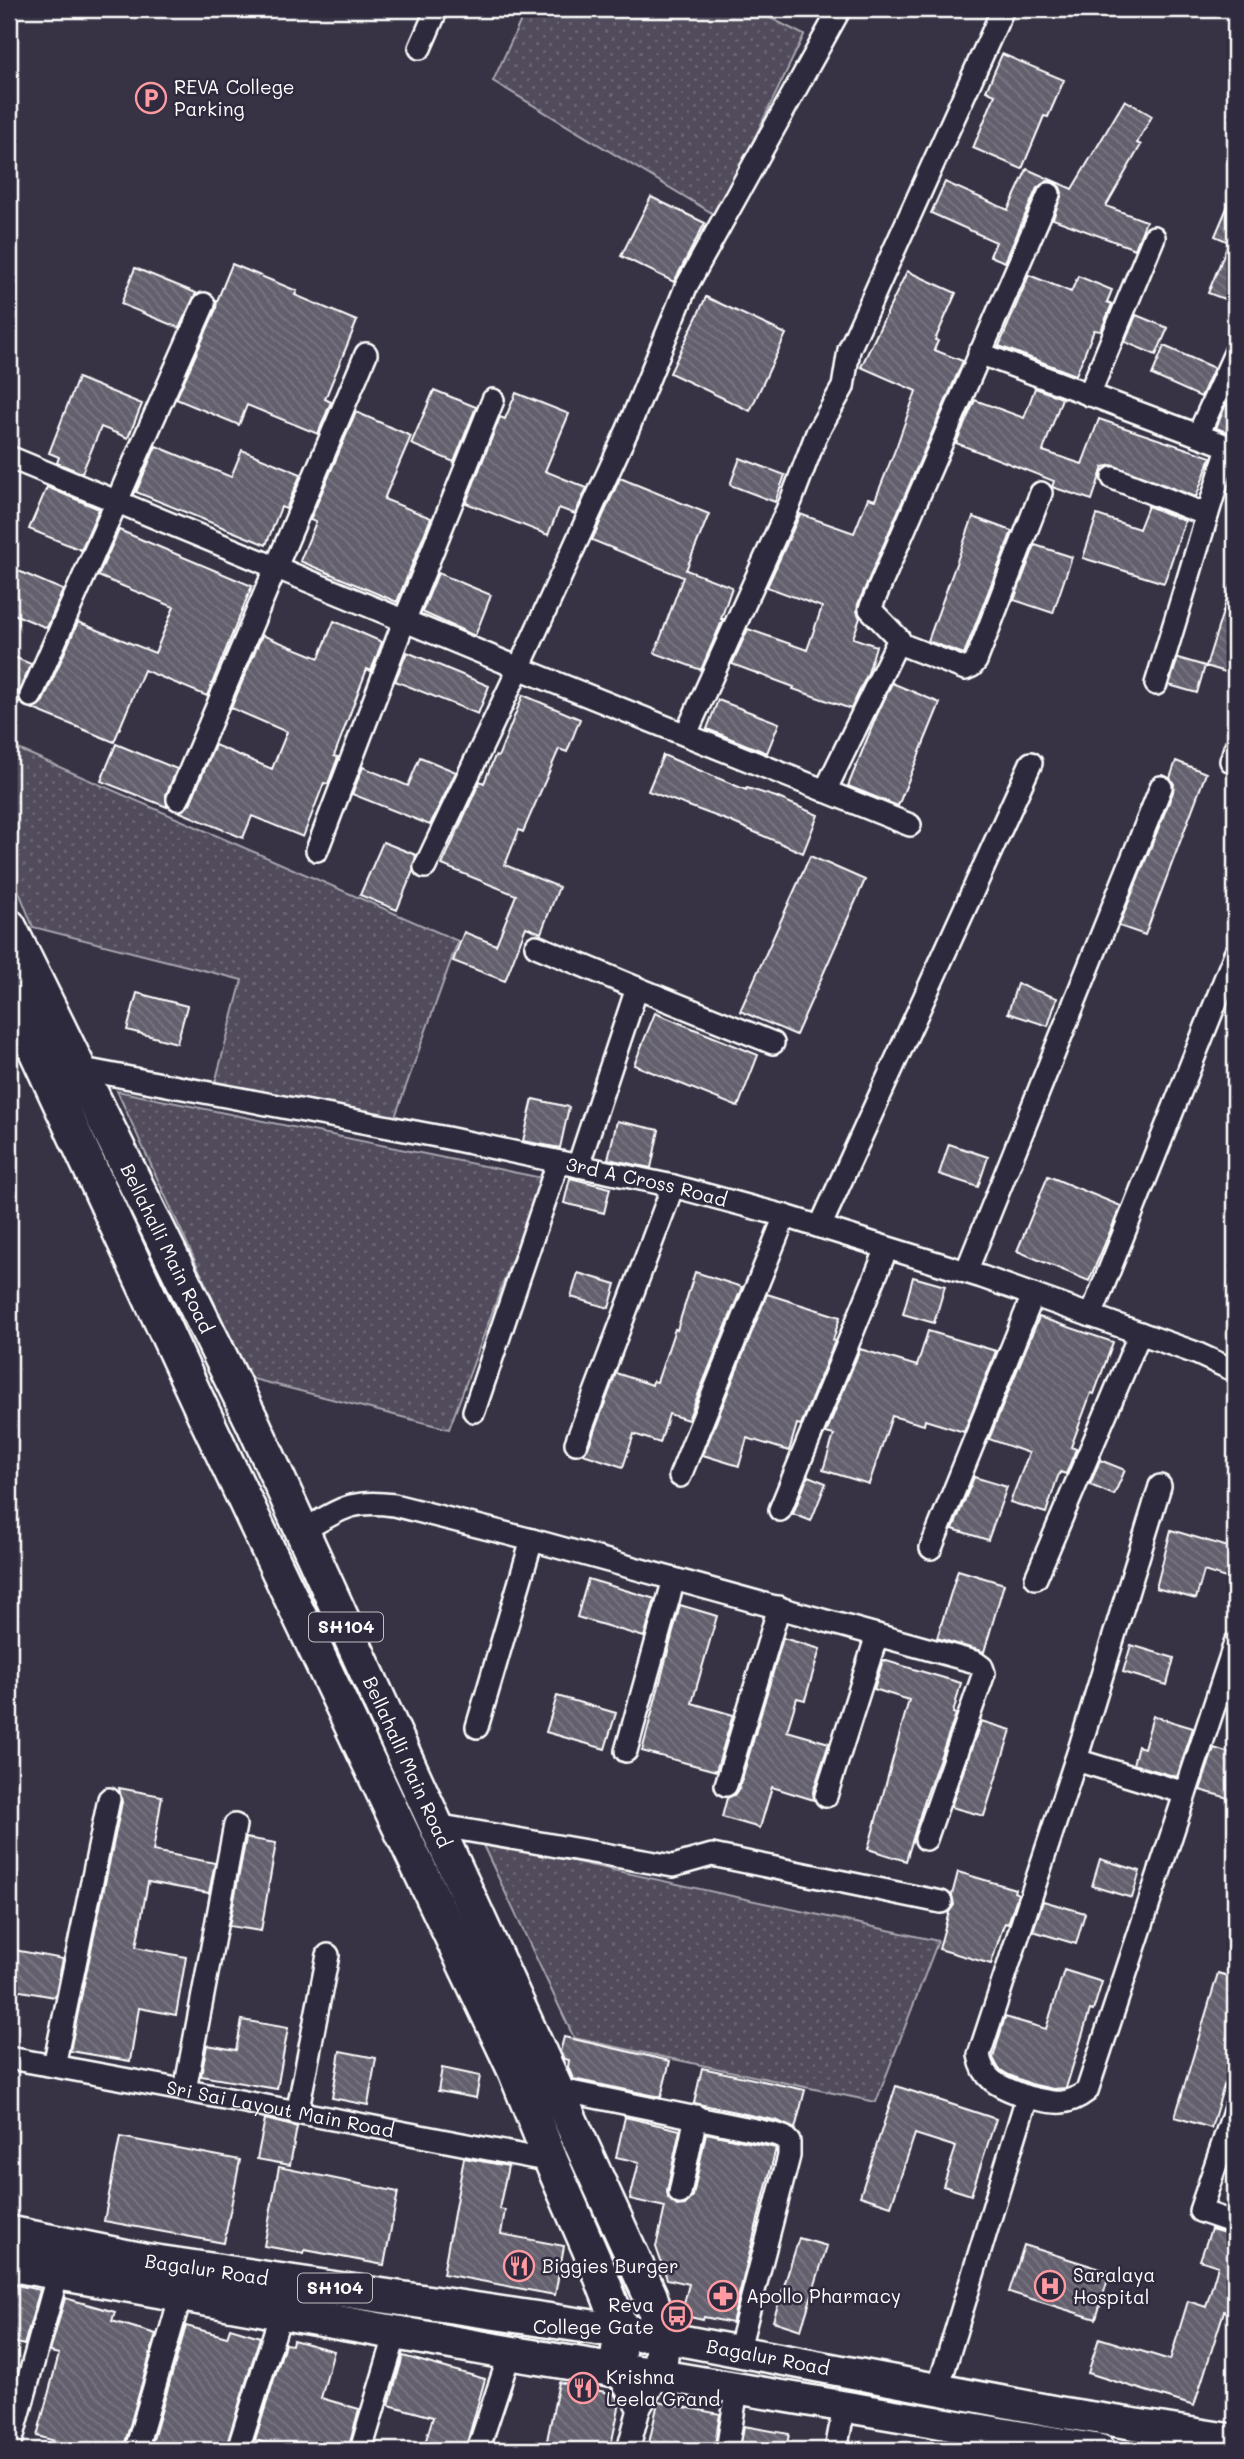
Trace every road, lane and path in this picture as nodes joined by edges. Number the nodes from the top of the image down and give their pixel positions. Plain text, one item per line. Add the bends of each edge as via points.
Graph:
1 (437, 9) edge
2 (840, 9) edge
3 (1003, 9) edge
4 (420, 48) dead end
5 (1049, 194) dead end
6 (1154, 237) dead end
7 (204, 303) dead end
8 (979, 353) junction
9 (1235, 353) edge
10 (366, 354) dead end
11 (1089, 395) junction
12 (493, 400) dead end
13 (1198, 435) junction
14 (1232, 448) edge
15 (9, 457) edge
16 (1113, 478) dead end
17 (1041, 493) dead end
18 (116, 501) junction
19 (1207, 515) junction
20 (275, 566) junction
21 (405, 619) junction
22 (898, 643) junction
23 (519, 668) junction
24 (1156, 684) dead end
25 (31, 696) dead end
26 (686, 734) junction
27 (1031, 763) dead end
28 (1161, 787) dead end
29 (825, 791) junction
30 (178, 799) dead end
31 (910, 825) dead end
32 (317, 850) dead end
33 (425, 867) dead end
34 (9, 926) edge
35 (536, 946) dead end
36 (1235, 954) edge
37 (637, 988) junction
38 (9, 993) edge
39 (773, 1043) dead end
40 (41, 1060) junction
41 (79, 1069) junction
42 (568, 1164) junction
43 (673, 1186) junction
44 (785, 1216) junction
45 (820, 1227) junction
46 (887, 1248) junction
47 (966, 1272) junction
48 (1033, 1295) junction
49 (1091, 1316) junction
50 (1140, 1333) junction
51 (1235, 1371) edge
52 (474, 1411) dead end
53 (576, 1443) dead end
54 (680, 1476) dead end
55 (1160, 1486) dead end
56 (780, 1510) dead end
57 (302, 1531) junction
58 (532, 1539) junction
59 (931, 1548) dead end
60 (1035, 1578) dead end
61 (674, 1579) junction
62 (779, 1607) junction
63 (877, 1635) junction
64 (1235, 1643) edge
65 (477, 1727) dead end
66 (626, 1751) dead end
67 (1076, 1760) junction
68 (726, 1785) dead end
69 (1185, 1793) junction
70 (826, 1796) dead end
71 (109, 1799) dead end
72 (235, 1825) dead end
73 (436, 1825) junction
74 (926, 1839) dead end
75 (941, 1902) dead end
76 (328, 1955) dead end
77 (9, 2059) edge
78 (54, 2066) junction
79 (556, 2089) junction
80 (185, 2090) junction
81 (1027, 2097) junction
82 (1235, 2108) edge
83 (298, 2114) junction
84 (696, 2116) junction
85 (551, 2161) junction
86 (680, 2193) dead end
87 (1235, 2223) edge
88 (9, 2233) edge
89 (9, 2264) edge
90 (58, 2273) junction
91 (181, 2295) junction
92 (281, 2313) junction
93 (622, 2331) junction
94 (396, 2333) junction
95 (663, 2337) junction
96 (738, 2352) junction
97 (510, 2353) junction
98 (615, 2370) junction
99 (659, 2375) junction
100 (938, 2389) junction
101 (737, 2390) junction
102 (844, 2408) junction
103 (639, 2409) junction
104 (13, 2420) edge
105 (1235, 2440) edge
106 (9, 2450) edge
107 (136, 2450) edge
108 (238, 2450) edge
109 (361, 2450) edge
110 (478, 2450) edge
111 (628, 2450) edge
112 (727, 2450) edge
113 (836, 2450) edge
114 (1100, 2450) edge

1 - 4 street
2 - 23 street via 686,287 628,429
3 - 26 street via 849,350 844,387 817,433
5 - 8 street
6 - 11 street
7 - 18 street
8 - 11 street
8 - 22 street via 870,609
9 - 13 street
10 - 20 street
11 - 13 street
12 - 21 street
13 - 14 street
14 - 19 street
15 - 18 street
16 - 19 street
17 - 22 street via 976,662 965,668
18 - 20 street
18 - 25 street
19 - 24 street
20 - 21 street
20 - 30 street
21 - 23 street
21 - 32 street
22 - 29 street
23 - 26 street
23 - 33 street
26 - 29 street
27 - 45 street
28 - 47 street
29 - 31 street
34 - 41 main road, Bellahalli Main Road / SH104
35 - 37 street
36 - 49 street
37 - 39 street
37 - 42 street
38 - 40 main road, Bellahalli Main Road / SH104
40 - 41 street, 3rd A Cross Road
40 - 85 main road, Bellahalli Main Road / SH104 via 515,2071
41 - 42 street, 3rd A Cross Road
41 - 57 main road, Bellahalli Main Road / SH104
42 - 43 street, 3rd A Cross Road
42 - 52 street
43 - 44 street, 3rd A Cross Road
43 - 53 street
44 - 45 street, 3rd A Cross Road
44 - 54 street
45 - 46 street, 3rd A Cross Road
46 - 47 street, 3rd A Cross Road
46 - 56 street
47 - 48 street, 3rd A Cross Road
48 - 49 street, 3rd A Cross Road
48 - 59 street
49 - 50 street, 3rd A Cross Road
50 - 51 street, 3rd A Cross Road
50 - 60 street
55 - 67 street
57 - 58 street via 351,1505 372,1502
57 - 73 main road, Bellahalli Main Road / SH104
58 - 61 street
58 - 65 street
61 - 62 street
61 - 66 street
62 - 63 street
62 - 68 street
63 - 70 street
63 - 74 street via 975,1662 984,1673
64 - 69 street
67 - 69 street
67 - 81 street via 979,2055 981,2069 995,2084
69 - 81 street via 1087,2091 1074,2101 1058,2104
71 - 78 street
72 - 80 street
73 - 75 street via 673,1866 712,1855
73 - 79 main road, Bellahalli Main Road / SH104
76 - 83 street
77 - 78 street, Sri Sai Layout Main Road
78 - 80 street, Sri Sai Layout Main Road
79 - 84 street
79 - 95 main road, Bellahalli Main Road / SH104 via 650,2295
80 - 83 street, Sri Sai Layout Main Road
81 - 100 street
82 - 87 street via 1200,2211
83 - 85 street, Sri Sai Layout Main Road
84 - 86 street
84 - 96 street via 774,2134 789,2142
85 - 93 main road, Bellahalli Main Road / SH104
88 - 93 main road, Bagalur Road / SH104 via 143,2260
89 - 90 main road, Bagalur Road / SH104
90 - 91 main road, Bagalur Road / SH104
90 - 104 street
91 - 92 main road, Bagalur Road / SH104
91 - 107 street
92 - 94 main road, Bagalur Road / SH104
92 - 108 street
93 - 95 main road, Bagalur Road / SH104
93 - 98 main road
94 - 97 main road, Bagalur Road / SH104
94 - 109 street
95 - 96 main road, Bagalur Road
95 - 99 main road, SH104
96 - 100 main road, Bagalur Road
97 - 98 main road, Bagalur Road / SH104
97 - 110 street
98 - 99 main road, Bagalur Road / SH104
98 - 103 street
99 - 101 main road, Bagalur Road
99 - 103 street
100 - 105 main road, Bagalur Road
101 - 102 main road, Bagalur Road
101 - 112 street
102 - 113 street
102 - 114 main road, Bagalur Road
103 - 111 street
104 - 106 street

